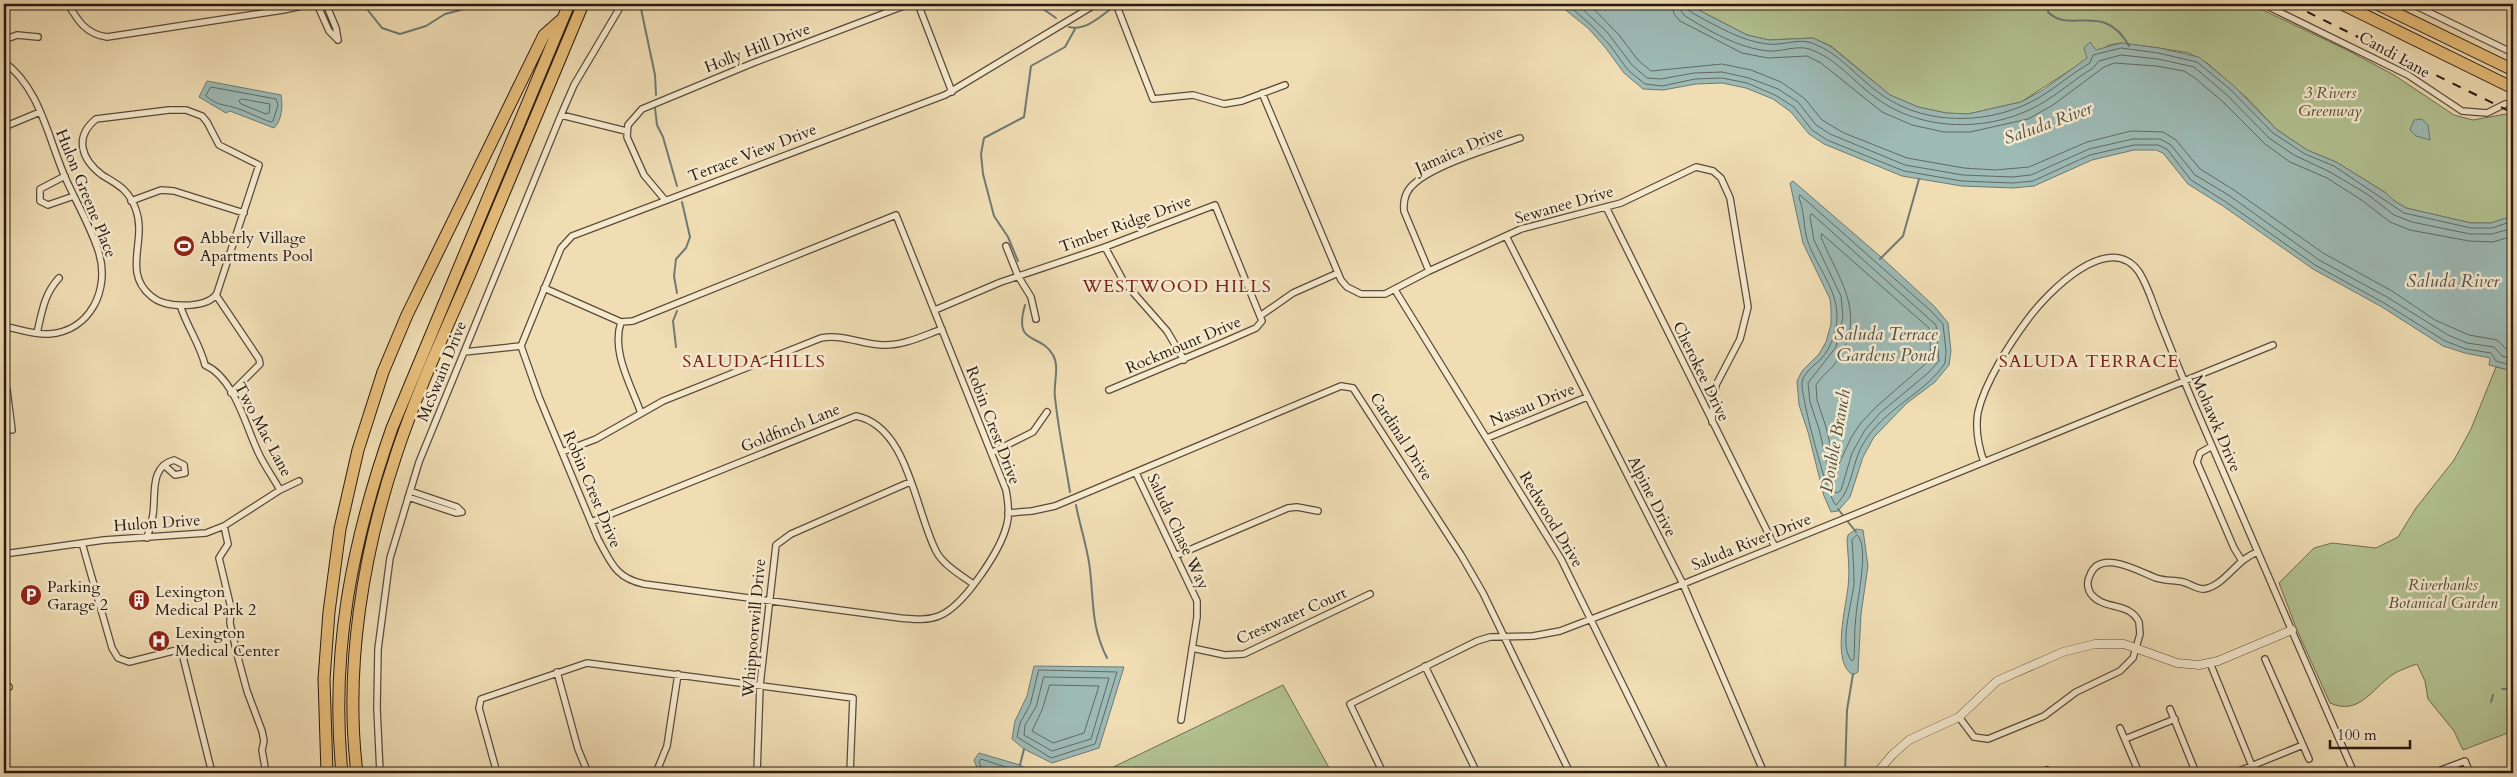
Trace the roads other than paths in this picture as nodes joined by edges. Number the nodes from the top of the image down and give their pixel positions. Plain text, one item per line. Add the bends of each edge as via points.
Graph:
1 (68, 4) edge
2 (311, 4) edge
3 (316, 4) edge
4 (326, 4) edge
5 (569, 4) edge
6 (583, 4) edge
7 (622, 4) edge
8 (909, 4) edge
9 (918, 4) edge
10 (1096, 4) edge
11 (1116, 4) edge
12 (2263, 4) edge
13 (2342, 4) edge
14 (2378, 4) edge
15 (2412, 4) edge
16 (562, 19) junction
17 (38, 37) dead end
18 (4, 40) edge
19 (2513, 53) edge
20 (4, 62) edge
21 (2513, 70) edge
22 (1285, 85) dead end
23 (2513, 88) edge
24 (952, 92) junction
25 (1262, 93) junction
26 (2513, 103) edge
27 (40, 112) junction
28 (561, 115) junction
29 (4, 127) edge
30 (626, 131) junction
31 (1520, 138) dead end
32 (65, 176) junction
33 (74, 196) junction
34 (665, 200) junction
35 (131, 201) junction
36 (1606, 207) junction
37 (244, 213) junction
38 (1506, 236) junction
39 (1006, 246) dead end
40 (1105, 247) junction
41 (1429, 271) junction
42 (1338, 273) junction
43 (1018, 276) junction
44 (59, 278) dead end
45 (544, 288) junction
46 (1394, 290) junction
47 (216, 295) junction
48 (180, 305) junction
49 (935, 310) junction
50 (1260, 316) junction
51 (1036, 320) dead end
52 (621, 322) junction
53 (4, 326) edge
54 (942, 329) junction
55 (37, 333) junction
56 (2273, 345) dead end
57 (521, 346) junction
58 (464, 352) junction
59 (1184, 360) junction
60 (2184, 381) junction
61 (4, 388) edge
62 (1109, 390) dead end
63 (231, 393) junction
64 (1587, 397) junction
65 (1047, 412) dead end
66 (641, 413) junction
67 (1712, 422) junction
68 (12, 430) dead end
69 (1487, 438) junction
70 (2212, 446) junction
71 (562, 452) junction
72 (991, 453) junction
73 (1984, 462) junction
74 (164, 465) dead end
75 (1136, 473) junction
76 (299, 481) dead end
77 (910, 482) junction
78 (280, 490) junction
79 (409, 494) junction
80 (1318, 511) dead end
81 (1008, 513) junction
82 (591, 522) junction
83 (224, 526) junction
84 (148, 538) junction
85 (82, 543) junction
86 (1775, 547) junction
87 (2258, 552) junction
88 (4, 554) edge
89 (1175, 556) junction
90 (2242, 561) junction
91 (973, 584) junction
92 (1683, 584) junction
93 (1370, 594) dead end
94 (768, 601) junction
95 (1590, 618) junction
96 (2292, 630) junction
97 (1503, 635) junction
98 (2136, 647) junction
99 (1192, 648) junction
100 (2265, 659) dead end
101 (2210, 664) junction
102 (1425, 666) junction
103 (557, 672) junction
104 (678, 674) junction
105 (760, 685) junction
106 (2170, 709) dead end
107 (1960, 717) junction
108 (1180, 720) dead end
109 (2174, 720) junction
110 (2120, 728) dead end
111 (2125, 739) junction
112 (2303, 745) junction
113 (2309, 759) dead end
114 (2252, 766) junction
115 (212, 773) edge
116 (266, 773) edge
117 (326, 773) edge
118 (342, 773) edge
119 (357, 773) edge
120 (380, 773) edge
121 (497, 773) edge
122 (588, 773) edge
123 (656, 773) edge
124 (757, 773) edge
125 (850, 773) edge
126 (1383, 773) edge
127 (1477, 773) edge
128 (1570, 773) edge
129 (1666, 773) edge
130 (1764, 773) edge
131 (1876, 773) edge
132 (2139, 773) edge
133 (2196, 773) edge
134 (2234, 773) edge
135 (2354, 773) edge
136 (2434, 773) edge
137 (2470, 773) edge

1 - 2 street via 87,30 107,37
3 - 4 street via 338,40
5 - 16 highway
6 - 119 highway via 417,398 385,488 372,539 358,627 354,725
7 - 28 street, McSwain Drive via 574,85
8 - 30 street, Holly Hill Drive via 650,104 635,116
9 - 24 street
10 - 24 street, Terrace View Drive
11 - 25 street via 1153,99 1193,95 1224,104
12 - 26 street, Candi Lane via 2408,76 2462,111 2487,113
13 - 23 highway
14 - 21 highway
15 - 19 street
16 - 117 highway via 544,35 407,314 380,380 358,450 331,590 324,679
16 - 118 highway via 378,468 345,601 339,706
17 - 18 street via 17,35
20 - 27 street, Hulon Greene Place via 25,82
22 - 25 street
24 - 34 street, Terrace View Drive
25 - 42 street, Sewanee Drive
27 - 29 street
27 - 32 street, Hulon Greene Place
28 - 30 street
28 - 58 street, McSwain Drive
30 - 34 street via 644,175
31 - 41 street, Jamaica Drive via 1464,158 1421,178 1410,188 1404,201 1404,211
32 - 33 street, Hulon Greene Place
32 - 33 street via 40,189 40,201 48,205
33 - 55 street, Hulon Greene Place via 100,255 101,292 90,312 78,323 58,332
34 - 45 street, Terrace View Drive via 572,236 561,248
35 - 37 street via 160,190 174,191
35 - 37 street via 126,192 102,175 86,158 82,137 88,126 104,117 186,110 202,116 218,145 259,165
35 - 48 street via 138,219 135,269 138,281 154,299
36 - 38 street, Sewanee Drive via 1538,224
36 - 67 street, Cherokee Drive
36 - 67 street, Sewanee Drive via 1637,196 1696,167 1713,171 1727,186 1748,307 1740,339 1716,385
37 - 47 street
38 - 41 street, Sewanee Drive
38 - 64 street, Alpine Drive
39 - 43 street
40 - 43 street, Timber Ridge Drive
40 - 50 street, Timber Ridge Drive via 1215,205
40 - 59 street via 1124,282 1168,331
41 - 46 street, Sewanee Drive
42 - 46 street, Sewanee Drive via 1347,287 1361,294 1378,296
42 - 50 street, Rockmount Drive via 1293,292
43 - 49 street, Timber Ridge Drive
43 - 51 street via 1031,297
44 - 55 street via 44,300
45 - 52 street
45 - 57 street, Terrace View Drive
46 - 69 street, Redwood Drive
47 - 48 street via 202,303
47 - 63 street via 260,359 260,364
48 - 63 street, Two Mac Lane via 205,365 215,370
49 - 52 street, Robin Crest Drive via 896,215 633,322
49 - 54 street, Robin Crest Drive
50 - 59 street, Rockmount Drive via 1262,321 1256,328
52 - 66 street via 617,335 619,352
53 - 55 street, Hulon Greene Place
54 - 66 street via 892,345 870,344 840,336 820,338 680,393
54 - 72 street, Robin Crest Drive
56 - 60 street, Saluda River Drive
57 - 58 street
57 - 71 street, Robin Crest Drive
58 - 79 street, McSwain Drive
59 - 62 street, Rockmount Drive
60 - 70 street, Mohawk Drive
60 - 73 street, Saluda River Drive
60 - 73 street, Mohawk Drive via 2139,273 2120,258 2097,261 2074,273 2047,297 2007,351 1978,413 1977,437
61 - 68 street via 7,390
63 - 78 street, Two Mac Lane
64 - 69 street, Nassau Drive
64 - 92 street, Alpine Drive
65 - 72 street via 1033,432
66 - 71 street
67 - 86 street, Cherokee Drive
69 - 95 street, Redwood Drive via 1561,559
70 - 87 street, Mohawk Drive
70 - 90 street via 2200,453 2198,465
71 - 82 street, Robin Crest Drive
72 - 81 street, Robin Crest Drive via 1006,490
73 - 86 street, Saluda River Drive
74 - 84 street via 156,476
75 - 81 street, Cardinal Drive via 1045,509
75 - 89 street, Saluda Chase Way
75 - 97 street, Cardinal Drive via 1341,386 1353,388 1461,555
76 - 78 street, Hulon Drive
77 - 82 street, Goldfinch Lane via 902,459 887,434 873,420 856,416
77 - 91 street, Goldfinch Lane via 936,552
77 - 94 street, Whippoorwill Drive via 779,542 773,553
78 - 83 street, Hulon Drive
79 - 79 street via 462,512 457,507
79 - 120 street, McSwain Drive via 390,558 382,614 376,708
80 - 89 street via 1288,508
81 - 91 street, Robin Crest Drive via 993,559
82 - 94 street, Robin Crest Drive via 608,559 628,580
83 - 84 street, Hulon Drive via 206,533
83 - 116 street via 228,544 220,555 220,563 231,608 230,623 247,691 262,731
84 - 85 street, Hulon Drive
85 - 88 street, Hulon Drive
85 - 115 street via 112,648 118,658 129,662 181,649
86 - 92 street, Saluda River Drive
87 - 90 street
87 - 96 street, Mohawk Drive
89 - 99 street, Saluda Chase Way via 1196,601
90 - 98 street via 2214,585 2204,589 2157,578 2128,566 2108,563 2096,567 2089,576 2089,590 2098,600 2124,608 2137,618 2140,630
91 - 94 street, Robin Crest Drive via 946,612 922,619
92 - 95 street, Saluda River Drive
92 - 130 street, Alpine Drive
93 - 99 street, Crestwater Court via 1244,654 1225,655
94 - 105 street, Whippoorwill Drive
95 - 97 street, Saluda River Drive via 1547,635
95 - 129 street, Redwood Drive
96 - 101 street
96 - 135 street, Mohawk Drive
97 - 102 street, Saluda River Drive via 1477,641
97 - 128 street, Cardinal Drive
98 - 101 street via 2177,663
98 - 107 street via 2089,645 2036,663 1997,681
98 - 107 street via 2129,663 2117,673 2076,692 2044,716 1990,738 1974,737
99 - 108 street, Saluda Chase Way
100 - 112 street
101 - 114 street
102 - 126 street, Saluda River Drive via 1350,704
102 - 127 street
103 - 104 street via 587,664
103 - 121 street via 481,698 478,708
103 - 122 street via 578,749
104 - 105 street
104 - 123 street via 667,746
105 - 124 street, Whippoorwill Drive
105 - 125 street via 853,698
106 - 109 street
107 - 131 street via 1909,740
109 - 111 street
109 - 133 street
110 - 111 street
111 - 132 street
112 - 113 street
112 - 114 street
114 - 134 street
136 - 137 street via 2465,760

